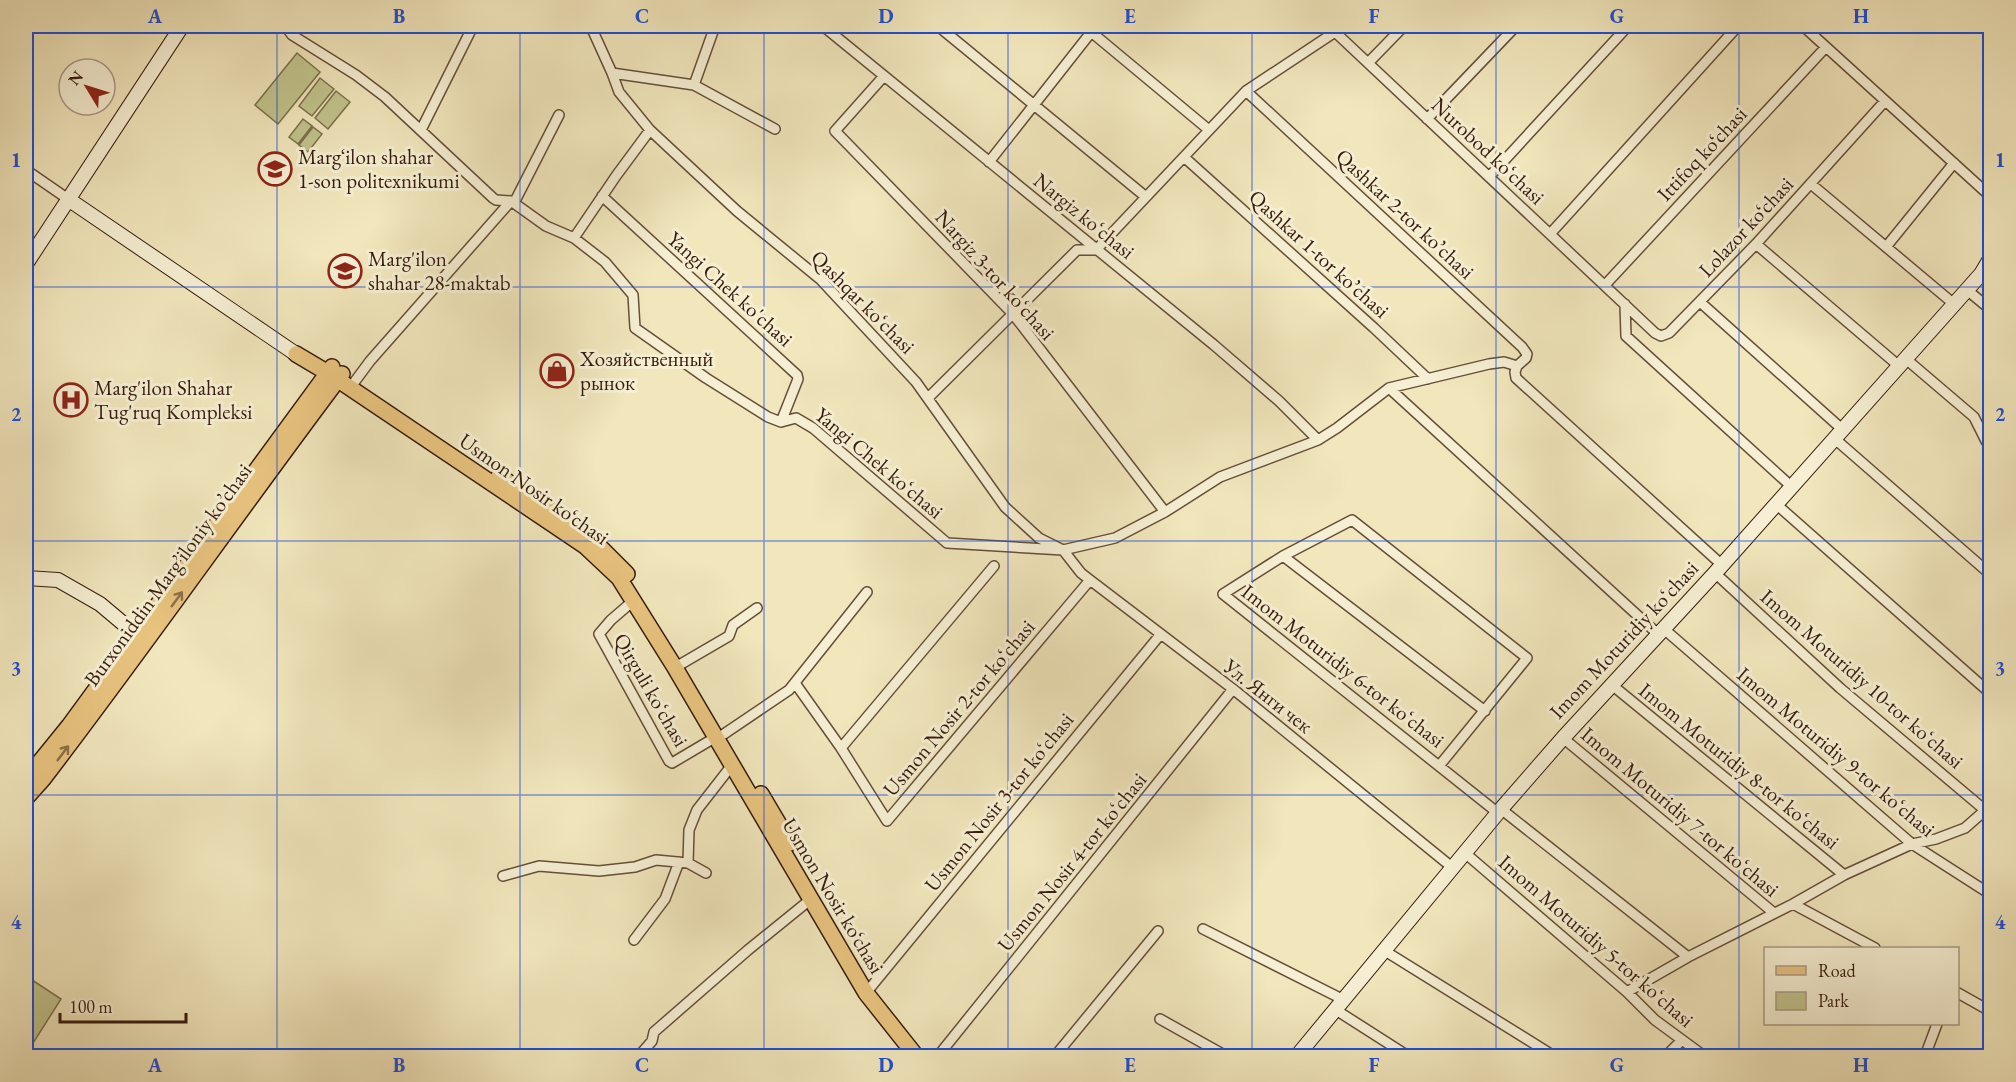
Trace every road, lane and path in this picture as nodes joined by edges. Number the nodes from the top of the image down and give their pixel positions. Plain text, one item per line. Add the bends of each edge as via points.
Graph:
1 (30, 26) edge
2 (182, 26) edge
3 (291, 26) edge
4 (473, 26) edge
5 (593, 26) edge
6 (715, 26) edge
7 (823, 26) edge
8 (938, 26) edge
9 (1324, 26) edge
10 (1404, 26) edge
11 (1516, 26) edge
12 (1628, 26) edge
13 (1738, 26) edge
14 (1803, 26) edge
15 (1818, 26) edge
16 (1091, 28) edge
17 (26, 32) edge
18 (1335, 32) junction
19 (1816, 37) junction
20 (1826, 47) junction
21 (1368, 63) junction
22 (612, 73) junction
23 (884, 76) junction
24 (694, 85) junction
25 (1246, 91) junction
26 (1885, 101) junction
27 (1034, 105) junction
28 (560, 115) dead end
29 (1427, 119) junction
30 (775, 129) dead end
31 (421, 130) junction
32 (650, 130) junction
33 (1209, 130) junction
34 (1184, 156) junction
35 (989, 162) junction
36 (1954, 163) junction
37 (26, 170) edge
38 (1489, 177) junction
39 (1811, 184) junction
40 (603, 196) junction
41 (1990, 196) edge
42 (1146, 197) junction
43 (68, 200) junction
44 (512, 202) junction
45 (1550, 234) junction
46 (574, 238) junction
47 (1756, 244) junction
48 (1886, 247) junction
49 (1096, 250) junction
50 (1990, 259) edge
51 (26, 264) edge
52 (1605, 285) junction
53 (1967, 290) junction
54 (1700, 302) junction
55 (1625, 304) junction
56 (1954, 304) junction
57 (1990, 309) edge
58 (1012, 314) junction
59 (296, 354) joint
60 (1902, 363) junction
61 (1517, 366) junction
62 (341, 377) junction
63 (1428, 379) junction
64 (1389, 388) junction
65 (928, 399) junction
66 (781, 422) junction
67 (1839, 434) junction
68 (1318, 440) junction
69 (1990, 444) edge
70 (1792, 487) junction
71 (1776, 504) junction
72 (1165, 512) junction
73 (1063, 550) junction
74 (1283, 556) junction
75 (994, 566) dead end
76 (1719, 569) junction
77 (1990, 574) edge
78 (26, 578) edge
79 (1090, 580) junction
80 (867, 592) dead end
81 (633, 601) junction
82 (757, 608) dead end
83 (1662, 632) junction
84 (1160, 635) junction
85 (139, 641) junction
86 (681, 664) junction
87 (795, 683) junction
88 (1612, 685) junction
89 (1233, 689) junction
90 (1990, 693) edge
91 (700, 704) junction
92 (1485, 711) junction
93 (720, 736) junction
94 (1563, 738) junction
95 (841, 748) junction
96 (732, 765) junction
97 (1439, 766) junction
98 (26, 779) edge
99 (26, 798) edge
100 (1988, 809) edge
101 (1499, 811) junction
102 (1912, 844) junction
103 (1465, 853) junction
104 (684, 862) junction
105 (1453, 868) junction
106 (706, 873) dead end
107 (1844, 875) junction
108 (503, 876) dead end
109 (1990, 894) edge
110 (811, 899) junction
111 (1793, 904) junction
112 (1774, 914) junction
113 (1203, 929) dead end
114 (1158, 932) dead end
115 (634, 940) dead end
116 (1873, 947) edge
117 (1385, 951) junction
118 (1688, 957) junction
119 (1627, 992) junction
120 (872, 994) junction
121 (1959, 994) edge
122 (1340, 1005) junction
123 (1990, 1011) edge
124 (1160, 1019) dead end
125 (1936, 1025) edge
126 (1682, 1040) junction
127 (639, 1056) edge
128 (916, 1056) edge
129 (938, 1056) edge
130 (1055, 1056) edge
131 (1226, 1056) edge
132 (1297, 1056) edge
133 (1408, 1056) edge
134 (1554, 1056) edge
135 (1666, 1056) edge
136 (1704, 1056) edge
137 (1925, 1056) edge

1 - 17 street
2 - 43 street
3 - 31 street, Yangi Chek koʻchasi via 292,35 356,75
4 - 31 street
5 - 22 street, Qashqar koʻchasi
6 - 24 street
7 - 23 street, Nargiz koʻchasi
8 - 27 street
9 - 18 street, Nurobod koʻchasi
10 - 21 street
11 - 29 street
12 - 38 street
13 - 45 street
14 - 19 street
15 - 19 street
16 - 27 street
16 - 33 street
18 - 21 street, Nurobod koʻchasi
18 - 25 street
19 - 20 street
20 - 26 street
20 - 52 street, Ittifoq ko‘chasi
21 - 29 street, Nurobod koʻchasi
22 - 24 street
22 - 32 street, Qashqar koʻchasi via 618,92
23 - 35 street, Nargiz koʻchasi
23 - 58 street, Nargiz 3-tor koʻchasi via 835,131
24 - 30 street
25 - 33 street
25 - 61 street, Qashkar 2-tor koʼchasi via 1522,347 1526,358
26 - 36 street
26 - 39 street, Lolazor ko‘chasi
27 - 35 street
27 - 42 street
28 - 44 street
29 - 38 street, Nurobod koʻchasi
31 - 44 street, Yangi Chek koʻchasi via 493,198
32 - 40 street
32 - 65 street, Qashqar koʻchasi via 737,211 820,279
33 - 34 street
34 - 42 street
34 - 63 street, Qashkar 1-tor koʼchasi
35 - 49 street, Nargiz koʻchasi
36 - 41 street
36 - 48 street
37 - 43 street
38 - 45 street, Nurobod koʻchasi
39 - 47 street, Lolazor ko‘chasi
39 - 48 street
40 - 46 street
40 - 66 street, Yangi Chek ko'chasi via 797,375
42 - 49 street
43 - 51 street
43 - 59 street, Usmon Nosir ko‘chasi
44 - 46 street, Yangi Chek koʻchasi via 546,226
44 - 62 street
45 - 52 street, Nurobod koʻchasi
46 - 66 street, Yangi Chek koʻchasi via 605,262 633,294 635,328 706,378
47 - 54 street, Lolazor ko‘chasi
47 - 60 street
48 - 56 street
49 - 58 street via 1077,250
49 - 68 street, Nargiz koʻchasi via 1215,345
50 - 53 street, Imom Moturidiy koʻchasi
52 - 55 street, Nurobod koʻchasi
53 - 56 street, Imom Moturidiy koʻchasi
53 - 57 street
54 - 55 street, Lolazor ko‘chasi via 1661,336
54 - 67 street
55 - 70 street via 1626,336
56 - 60 street, Imom Moturidiy koʻchasi
58 - 65 street
58 - 72 street, Nargiz 3-tor koʻchasi
59 - 62 main road, Usmon Nosir ko‘chasi
60 - 67 street, Imom Moturidiy koʻchasi
60 - 69 street via 1974,417
61 - 63 street via 1504,362 1489,364
61 - 76 street, Imom Moturidiy 10-tor koʻchasi via 1516,378
62 - 81 main road, Usmon Nosir ko‘chasi via 585,546 619,578
62 - 85 main road, Burxoniddin Marg’iloniy ko’chasi
62 - 86 main road, Usmon Nosir ko‘chasi via 595,541 629,577
63 - 64 street
64 - 68 street
64 - 83 street, Imom Moturidiy 9-tor koʻchasi
65 - 73 street, Qashqar koʻchasi via 1005,507 1039,538
66 - 73 street, Yangi Chek koʻchasi via 796,418 813,428 947,543
67 - 70 street, Imom Moturidiy koʻchasi
67 - 77 street
68 - 72 street via 1220,477
70 - 71 street, Imom Moturidiy koʻchasi
71 - 76 street, Imom Moturidiy koʻchasi
71 - 90 street
72 - 73 street via 1114,538
73 - 79 street, Ул. Янги чек
74 - 92 street
74 - 92 street, Imom Moturidiy 6-tor koʻchasi via 1352,520 1527,658
74 - 97 street, Imom Moturidiy 6-tor koʻchasi via 1223,594
75 - 95 street
76 - 83 street, Imom Moturidiy koʻchasi
76 - 100 street, Imom Moturidiy 10-tor koʻchasi via 1840,688
78 - 85 street via 58,580 100,604
79 - 84 street, Ул. Янги чек
79 - 95 street, Usmon Nosir 2-tor koʻchasi via 889,820 885,820
80 - 87 street
81 - 91 main road, Usmon Nosir ko‘chasi
81 - 93 street, Qirguli koʻchasi via 599,634 669,761
82 - 86 street via 733,625 729,636
83 - 88 street, Imom Moturidiy koʻchasi
83 - 102 street, Imom Moturidiy 9-tor koʻchasi
84 - 89 street, Ул. Янги чек
84 - 120 street, Usmon Nosir 3-tor koʻchasi
85 - 98 main road, Burxoniddin Marg’iloniy ko’chasi
99 -> 85 main road, Burxoniddin Marg’iloniy ko’chasi
86 - 91 main road, Usmon Nosir ko‘chasi
87 - 93 street
87 - 95 street, Usmon Nosir 2-tor koʻchasi
88 - 94 street, Imom Moturidiy koʻchasi
88 - 107 street, Imom Moturidiy 8-tor koʻchasi
89 - 105 street, Ул. Янги чек
89 - 129 street, Usmon Nosir 4-tor koʻchasi
91 - 93 main road, Usmon Nosir ko‘chasi
92 - 97 street, Imom Moturidiy 6-tor koʻchasi
93 - 96 main road, Usmon Nosir ko‘chasi
93 - 120 main road, Usmon Nosir ko‘chasi via 773,814
94 - 101 street, Imom Moturidiy koʻchasi
94 - 112 street, Imom Moturidiy 7-tor koʻchasi
96 - 104 street via 698,810 689,830
96 - 110 main road, Usmon Nosir ko‘chasi
97 - 101 street, Imom Moturidiy 6-tor koʻchasi
100 - 102 street via 1965,828
101 - 103 street, Imom Moturidiy koʻchasi
101 - 118 street, Imom Moturidiy 6-tor koʻchasi
102 - 107 street
102 - 109 street, Imom Moturidiy 9-tor koʻchasi
103 - 105 street, Imom Moturidiy koʻchasi
103 - 119 street, Imom Moturidiy 5-tor koʻchasi
104 - 106 street
104 - 108 street via 656,860 599,871 539,866
104 - 115 street via 665,899
105 - 117 street, Imom Moturidiy koʻchasi
107 - 111 street
110 - 120 main road, Usmon Nosir ko‘chasi
110 - 127 street via 654,1032 652,1041
111 - 112 street
111 - 116 street, Imom Moturidiy 7-tor koʻchasi
112 - 118 street
113 - 122 street
114 - 130 street
117 - 122 street, Imom Moturidiy koʻchasi
117 - 134 street
118 - 119 street
119 - 126 street, Imom Moturidiy 5-tor koʻchasi
120 - 128 main road, Usmon Nosir ko‘chasi
121 - 123 street
122 - 132 street, Imom Moturidiy koʻchasi
122 - 133 street
124 - 131 street
125 - 137 street
126 - 135 street
126 - 136 street, Imom Moturidiy 5-tor koʻchasi

